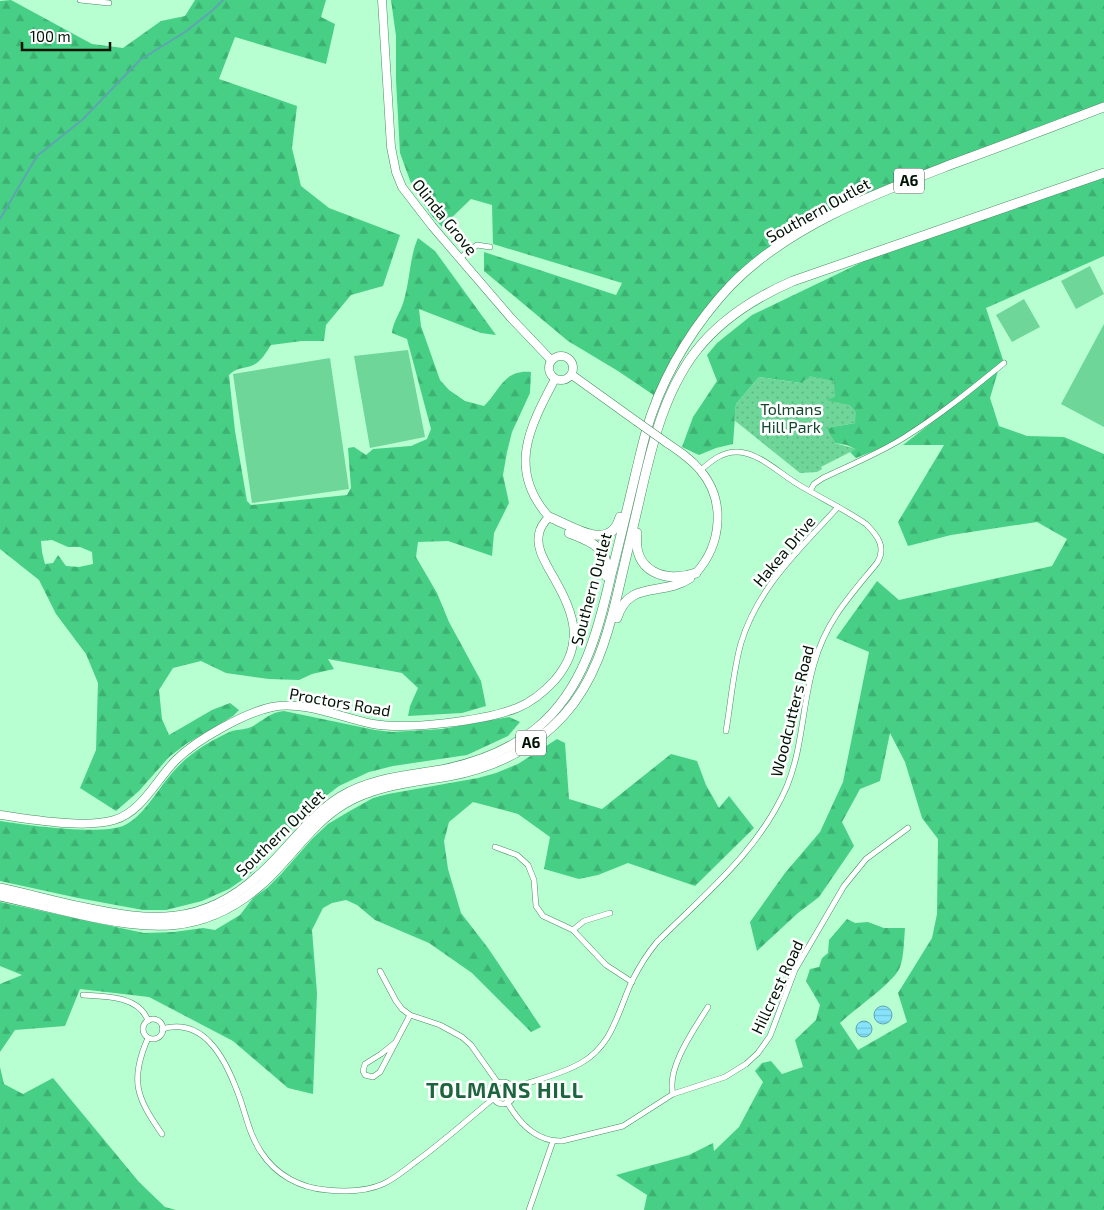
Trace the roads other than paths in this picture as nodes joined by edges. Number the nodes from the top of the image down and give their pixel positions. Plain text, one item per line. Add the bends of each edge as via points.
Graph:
1 (80, 0) edge
2 (382, 0) edge
3 (109, 4) dead end
4 (1104, 107) edge
5 (1104, 173) edge
6 (490, 248) dead end
7 (460, 258) junction
8 (824, 270) junction
9 (552, 360) junction
10 (1004, 363) dead end
11 (669, 374) junction
12 (572, 375) junction
13 (555, 379) junction
14 (701, 470) junction
15 (810, 491) junction
16 (838, 507) junction
17 (549, 517) junction
18 (696, 573) junction
19 (597, 664) junction
20 (583, 666) junction
21 (726, 731) dead end
22 (0, 815) edge
23 (908, 828) dead end
24 (495, 847) dead end
25 (0, 888) edge
26 (0, 896) edge
27 (610, 913) dead end
28 (573, 930) junction
29 (380, 971) dead end
30 (632, 982) junction
31 (83, 995) dead end
32 (708, 1007) dead end
33 (410, 1015) junction
34 (148, 1020) junction
35 (162, 1029) junction
36 (148, 1038) junction
37 (396, 1042) junction
38 (498, 1083) junction
39 (513, 1088) junction
40 (673, 1094) junction
41 (494, 1098) junction
42 (507, 1102) junction
43 (162, 1134) dead end
44 (553, 1141) junction
45 (529, 1210) edge

1 - 3 street
2 - 7 main road, Olinda Grove via 389,125 396,172 414,204
4 - 11 highway, Southern Outlet / A6 via 890,188 797,235 769,253 730,286 682,349
5 - 8 highway, Southern Outlet / A6
6 - 7 street via 476,245
7 - 9 main road, Olinda Grove
8 - 18 highway via 763,301 729,324 698,357 674,400 656,450 636,542 643,562 656,573 674,578
8 - 19 highway, Southern Outlet / A6 via 773,290 742,308 703,342 684,369 654,442 614,608
9 - 12 main road via 559,356 567,357 574,367
9 - 13 main road via 549,372
10 - 15 street via 916,430 823,478
11 - 17 highway via 644,424 616,528 608,534 596,535
11 - 20 highway, Southern Outlet / A6 via 649,422 601,617
12 - 13 main road via 566,380
12 - 14 main road, bridge
13 - 17 main road via 529,438 525,465 533,495
14 - 15 street, Woodcutters Road via 720,456 741,452 758,458
14 - 18 main road via 715,497 718,528 710,552
15 - 16 street, Woodcutters Road
16 - 21 street, Hakea Drive via 778,572 756,607 741,644
16 - 30 street, Woodcutters Road via 875,533 881,552 877,563 836,613 823,637 810,678 796,759 786,787 772,817 752,845 724,877 656,942
17 - 20 highway via 562,530 596,546 606,559 606,576
17 - 22 main road, Proctors Road via 540,529 539,543 570,608 572,644 559,675 530,702 510,711 486,716 403,726 372,723 300,707 271,707 224,727 187,751 138,805 121,818 85,823
18 - 19 highway via 674,587 638,593 626,600
19 - 26 highway, Southern Outlet / A6 via 566,713 527,746 478,769 387,787 347,802 315,828 257,888 232,906 212,915 182,924 140,926
20 - 25 highway, Southern Outlet / A6 via 555,710 516,743 473,762 387,778 347,793 306,825 249,884 208,908 173,917 142,918
23 - 40 street, Hillcrest Road via 866,859 844,886 795,970 770,1036 758,1052 725,1077
24 - 28 street via 517,855 528,865 540,913 550,921
27 - 28 street via 584,921
28 - 30 street via 606,965
29 - 33 street via 396,1001
30 - 39 street, Woodcutters Road via 618,1020 592,1056 570,1068
31 - 34 street via 121,999 142,1010
32 - 40 street via 684,1045 671,1083
33 - 37 street
33 - 38 street via 462,1037 471,1044
34 - 35 street via 157,1020
34 - 36 street via 143,1031
35 - 36 street via 157,1038
35 - 41 street via 184,1026 210,1042 236,1088 260,1151 286,1177 312,1188 355,1191 386,1183
36 - 43 street via 138,1068 137,1085 144,1106
37 - 37 street via 378,1074 366,1075 363,1071 365,1064
38 - 39 street via 505,1082
38 - 41 street via 492,1091
39 - 42 street via 514,1095
40 - 44 street, Hillcrest Road via 623,1126
41 - 42 street via 501,1103
42 - 44 street via 525,1126
44 - 45 street

